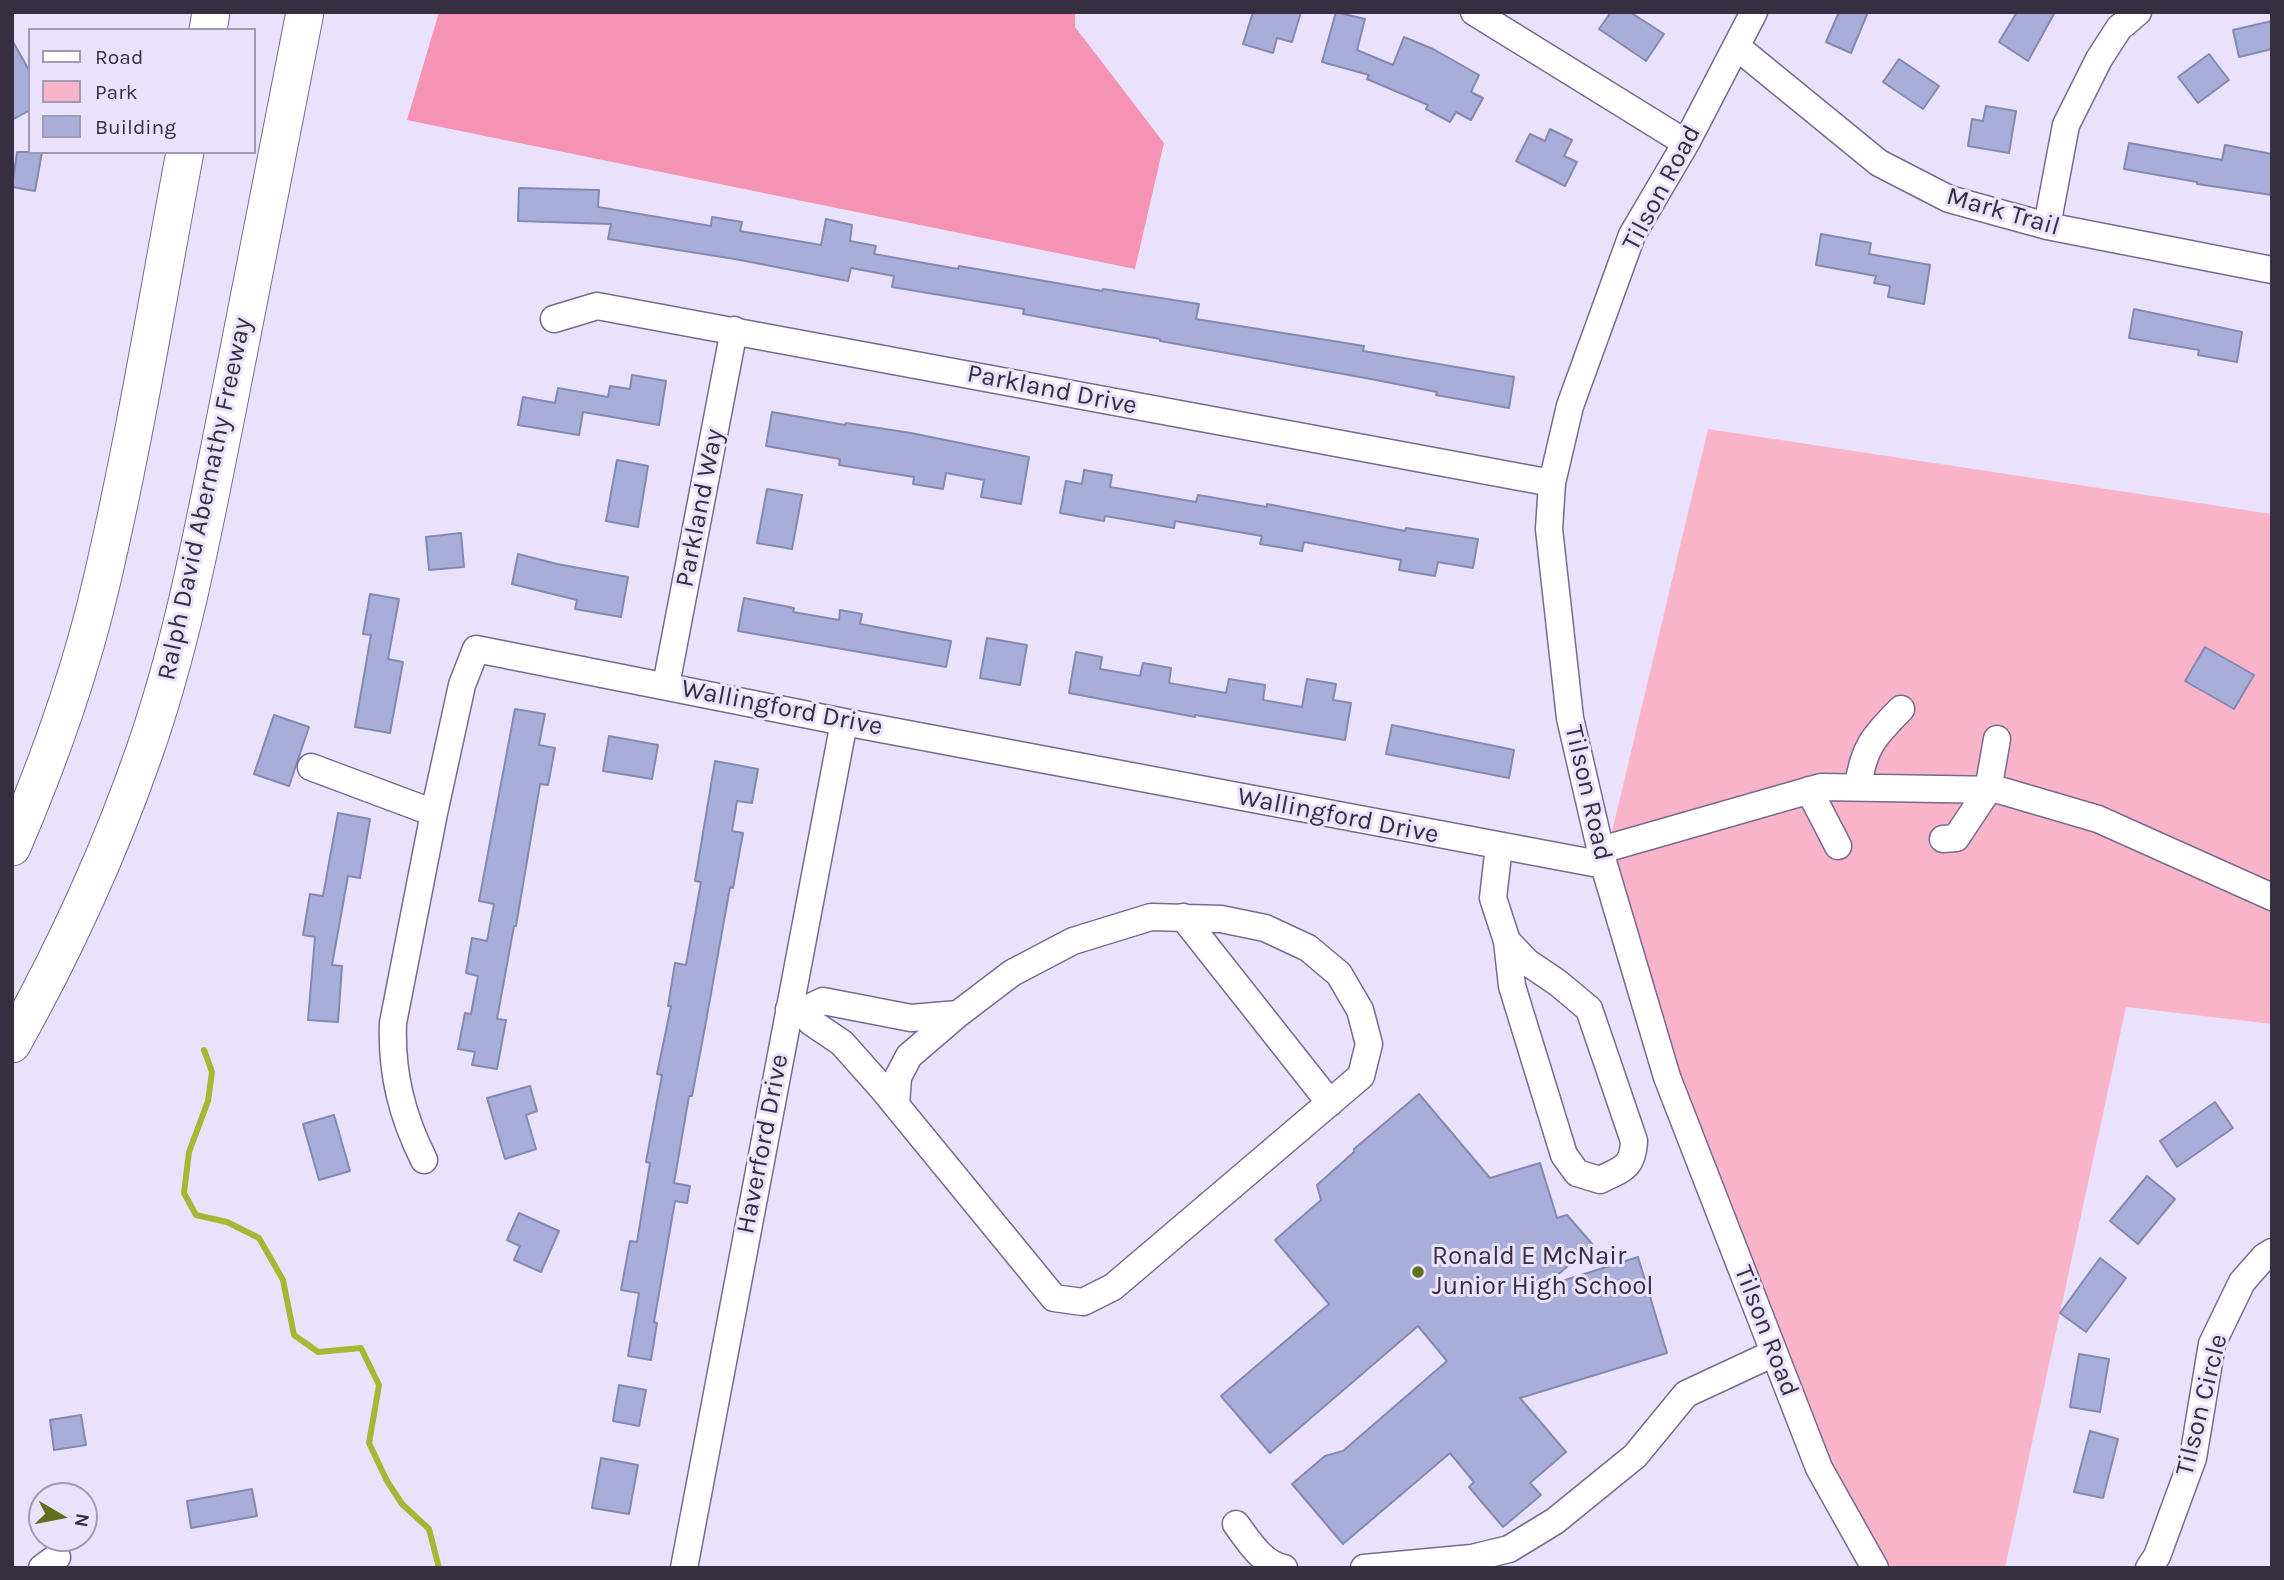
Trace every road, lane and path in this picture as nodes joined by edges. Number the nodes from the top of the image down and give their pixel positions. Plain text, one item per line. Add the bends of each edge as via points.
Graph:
1 (305, 12) edge
2 (1474, 12) edge
3 (1754, 12) edge
4 (2138, 12) edge
5 (1737, 47) junction
6 (1686, 143) junction
7 (185, 154) edge
8 (2047, 226) junction
9 (2272, 270) edge
10 (554, 319) dead end
11 (734, 330) junction
12 (1552, 483) junction
13 (666, 685) junction
14 (1901, 709) dead end
15 (844, 722) junction
16 (1997, 739) dead end
17 (311, 767) dead end
18 (1858, 787) junction
19 (1809, 790) junction
20 (1988, 790) junction
21 (434, 813) junction
22 (1942, 839) dead end
23 (1838, 845) dead end
24 (1499, 846) junction
25 (12, 847) edge
26 (1602, 858) junction
27 (2272, 897) edge
28 (1183, 916) junction
29 (1507, 941) junction
30 (795, 1010) junction
31 (958, 1014) junction
32 (12, 1044) edge
33 (1329, 1103) junction
34 (897, 1105) junction
35 (424, 1160) dead end
36 (2272, 1252) edge
37 (1774, 1353) junction
38 (1236, 1524) dead end
39 (684, 1568) edge
40 (1284, 1568) edge
41 (1364, 1568) edge
42 (1875, 1568) edge
43 (2149, 1568) edge

1 - 32 highway, Ralph David Abernathy Freeway via 204,523 172,659 145,752 112,838 75,923
2 - 6 street
3 - 5 street, Tilson Road
4 - 8 street via 2119,28 2099,59 2066,125
5 - 6 street, Tilson Road
5 - 8 street, Mark Trail via 1879,163 1949,199
6 - 12 street, Tilson Road via 1632,235 1570,406
7 - 25 highway via 102,582 37,790
8 - 9 street, Mark Trail
10 - 11 street, Parkland Drive via 597,306
11 - 12 street, Parkland Drive
11 - 13 street, Parkland Way
12 - 26 street, Tilson Road via 1549,529 1570,718
13 - 15 street, Wallingford Drive
13 - 21 street, Wallingford Drive via 476,649 462,685
14 - 18 street via 1873,737 1860,768
15 - 24 street, Wallingford Drive
15 - 30 street, Haverford Drive
16 - 20 street
17 - 21 street
18 - 19 street
18 - 20 street
19 - 23 street
19 - 26 street
20 - 22 street via 1956,838
20 - 27 street via 2098,819
21 - 35 street, Wallingford Drive via 393,1023 392,1052 398,1092
24 - 26 street, Wallingford Drive
24 - 29 street via 1493,898
26 - 37 street, Tilson Road via 1667,1077
28 - 31 street via 1152,917 1073,941 1012,973
28 - 33 street
28 - 33 street via 1265,928 1308,948 1339,974 1360,1010 1369,1044 1361,1076
29 - 29 street via 1512,986 1564,1155 1577,1173 1600,1180 1628,1167 1634,1141 1589,1009
30 - 31 street via 823,1001 911,1018
30 - 34 street via 842,1043
30 - 39 street, Haverford Drive
31 - 34 street via 909,1056 898,1077
33 - 34 street via 1113,1287 1083,1302 1054,1298
36 - 43 street, Tilson Circle via 2242,1282 2212,1345 2193,1458
37 - 41 street via 1686,1394 1635,1456 1555,1521 1509,1549 1472,1558
37 - 42 street, Tilson Road via 1819,1468
38 - 40 street via 1255,1550

